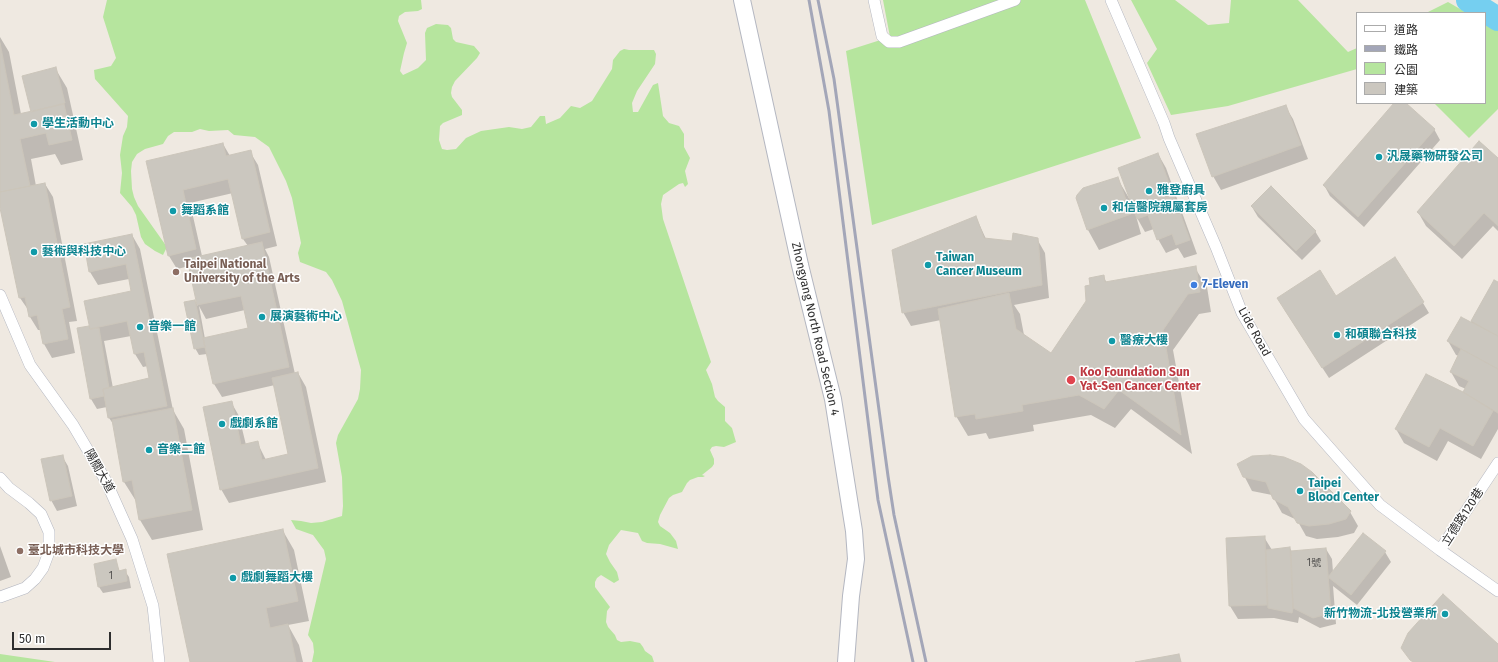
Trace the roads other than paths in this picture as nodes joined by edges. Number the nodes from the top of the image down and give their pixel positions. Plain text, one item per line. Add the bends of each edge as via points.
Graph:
1 (742, 0) edge
2 (874, 0) edge
3 (1015, 0) edge
4 (1111, 0) edge
5 (0, 295) edge
6 (1498, 462) edge
7 (0, 478) edge
8 (1440, 550) junction
9 (1498, 591) edge
10 (0, 597) edge
11 (159, 662) edge
12 (846, 662) edge

1 - 12 street, Zhongyang North Road Section 4 via 798,257 833,399 854,531 856,559
2 - 3 street via 882,36 889,42 899,42
4 - 8 street, Lide Road via 1242,313 1294,403 1304,419 1380,505
5 - 11 street, 陽關大道 via 30,365 73,425 106,481 132,539 153,606
6 - 8 street, 立德路120巷
7 - 10 street via 41,514 49,532 49,552 43,568 35,579 25,588
8 - 9 street, Lide Road

